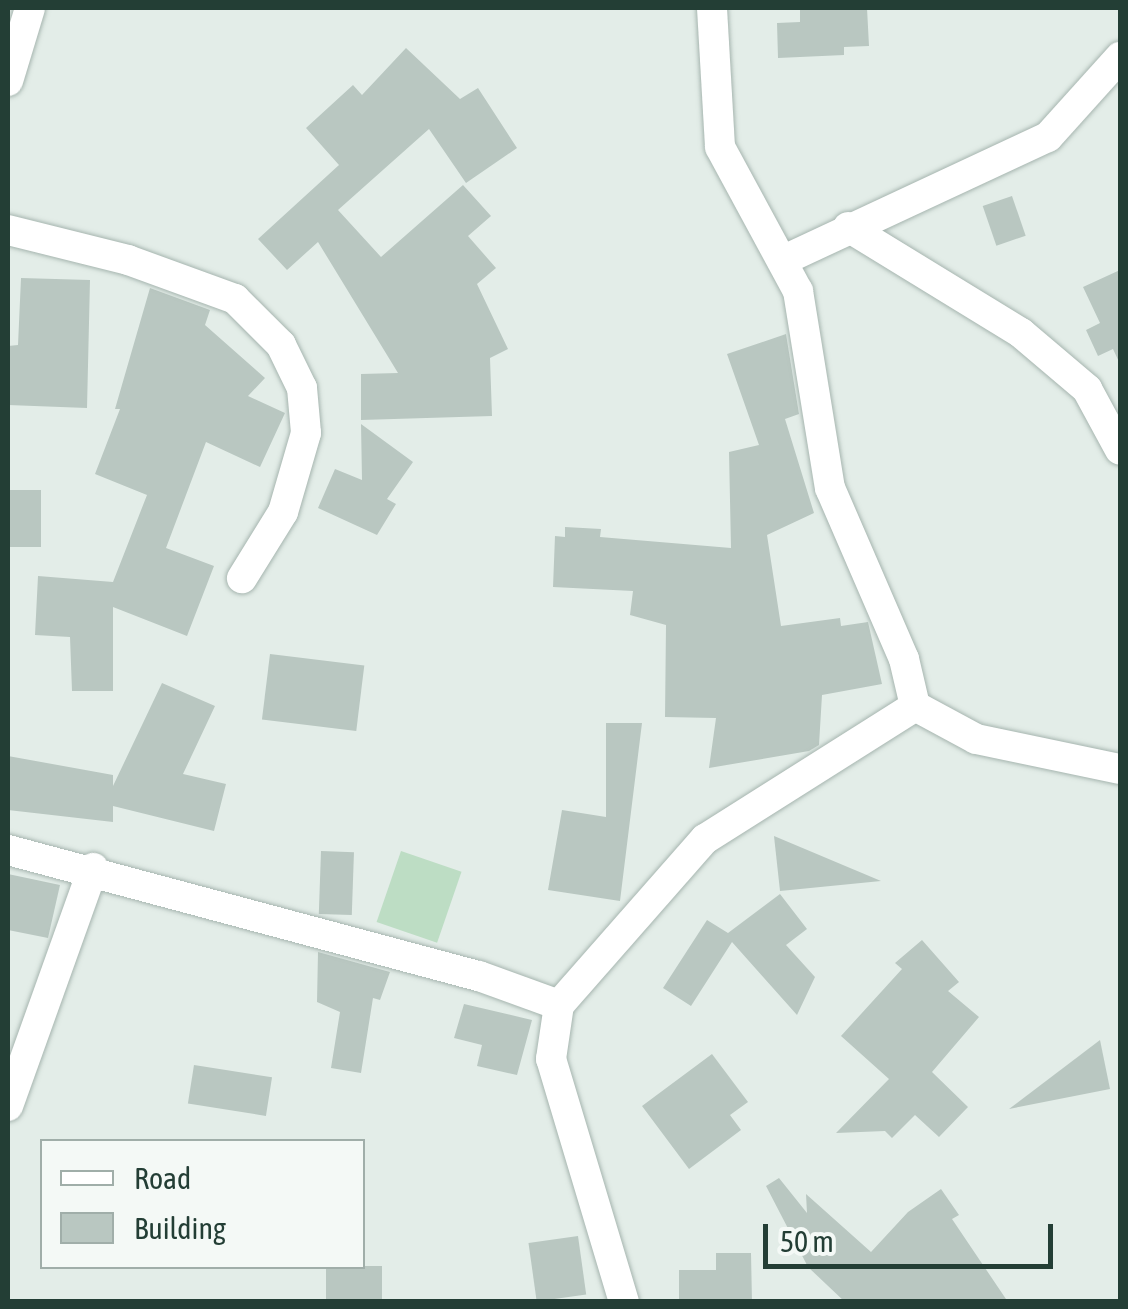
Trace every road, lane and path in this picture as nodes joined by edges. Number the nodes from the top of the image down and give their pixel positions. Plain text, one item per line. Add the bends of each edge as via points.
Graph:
1 (30, 8) edge
2 (712, 8) edge
3 (1120, 58) edge
4 (8, 81) edge
5 (848, 227) junction
6 (8, 230) edge
7 (786, 258) junction
8 (1120, 450) edge
9 (242, 578) dead end
10 (915, 706) junction
11 (1120, 769) edge
12 (8, 850) edge
13 (93, 868) junction
14 (559, 1006) junction
15 (8, 1106) edge
16 (624, 1302) edge

1 - 4 street
2 - 7 street via 720,146
3 - 5 street via 1048,137 911,206
5 - 7 street
5 - 8 street via 1021,333 1088,389
6 - 9 street via 128,260 235,299 281,345 302,388 306,433 283,512
7 - 10 street via 798,290 830,488 904,659
10 - 11 street via 976,738
10 - 14 street via 705,839
12 - 13 street
13 - 14 street via 298,932 479,976
13 - 15 street
14 - 16 street via 551,1058

